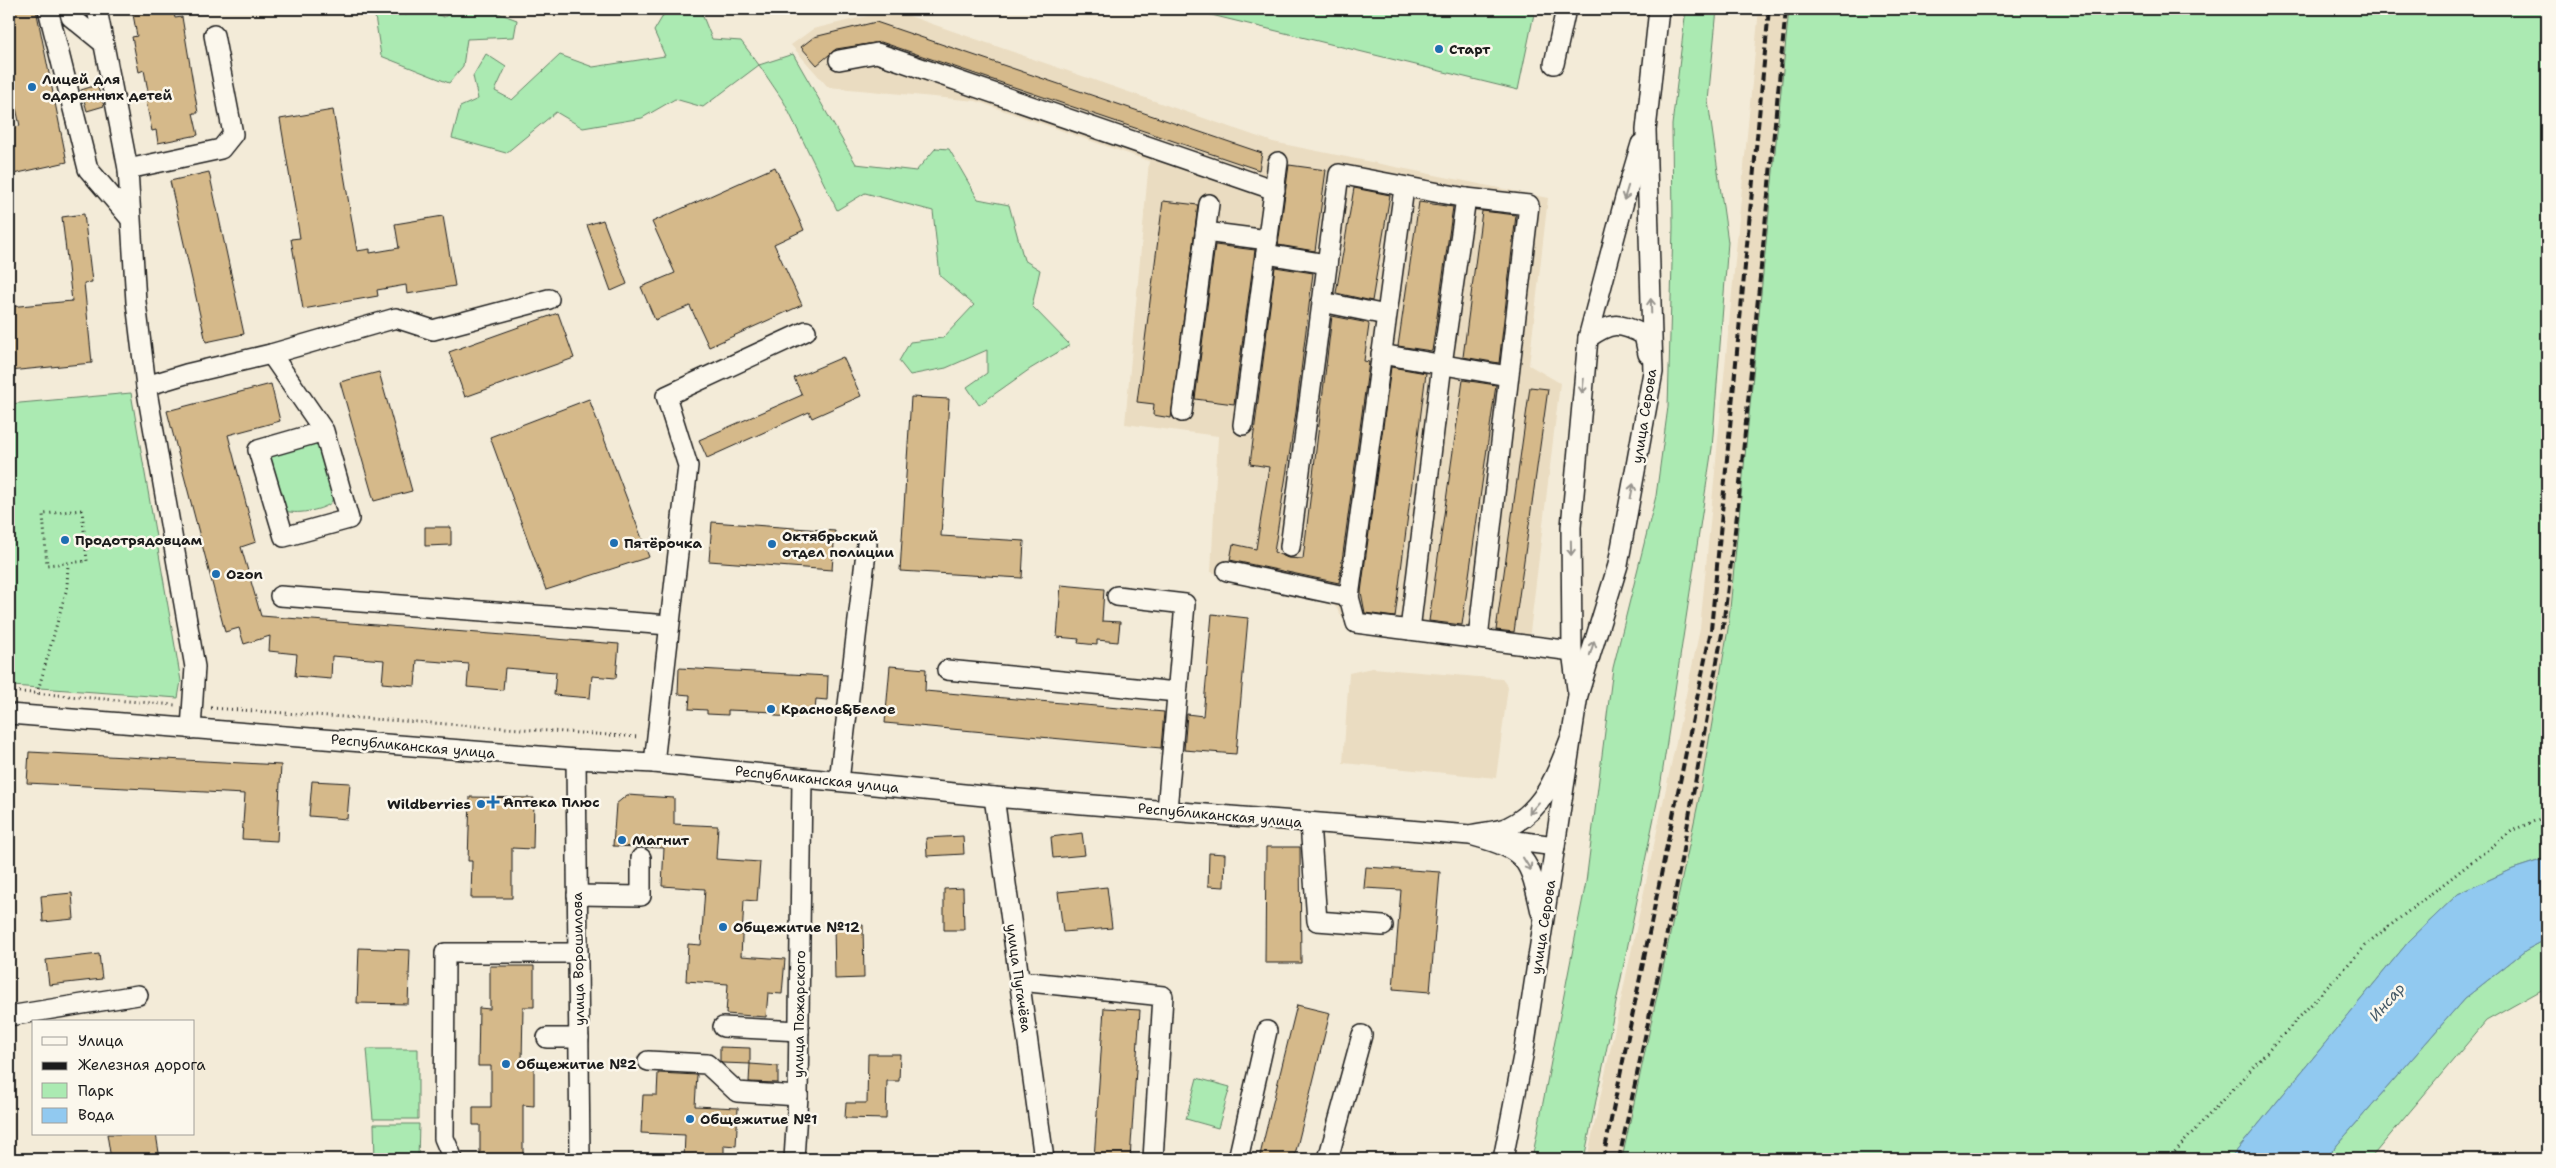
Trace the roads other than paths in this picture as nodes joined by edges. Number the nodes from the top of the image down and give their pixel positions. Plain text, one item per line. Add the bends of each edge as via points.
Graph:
1 (48, 9) edge
2 (69, 9) edge
3 (97, 9) edge
4 (1566, 9) edge
5 (1659, 9) edge
6 (214, 35) dead end
7 (103, 43) junction
8 (839, 60) dead end
9 (1554, 64) dead end
10 (1646, 130) junction
11 (1278, 162) dead end
12 (128, 168) junction
13 (1404, 188) junction
14 (1275, 190) junction
15 (1466, 198) junction
16 (1209, 204) dead end
17 (130, 218) junction
18 (1205, 232) junction
19 (1267, 247) junction
20 (1327, 264) junction
21 (549, 299) dead end
22 (1322, 302) junction
23 (1386, 315) junction
24 (806, 331) dead end
25 (1588, 338) junction
26 (271, 354) junction
27 (1381, 354) junction
28 (1442, 364) junction
29 (1653, 372) junction
30 (1508, 376) junction
31 (146, 386) junction
32 (1182, 412) dead end
33 (1243, 425) dead end
34 (324, 431) junction
35 (867, 544) dead end
36 (1290, 547) dead end
37 (1227, 571) dead end
38 (280, 596) dead end
39 (1117, 596) dead end
40 (1349, 597) junction
41 (669, 625) junction
42 (1410, 630) junction
43 (1478, 638) junction
44 (1572, 651) junction
45 (947, 670) dead end
46 (1178, 692) junction
47 (1578, 695) junction
48 (9, 714) edge
49 (191, 729) junction
50 (1572, 734) junction
51 (576, 759) junction
52 (654, 763) junction
53 (802, 778) junction
54 (839, 781) junction
55 (994, 797) junction
56 (1167, 810) junction
57 (1310, 822) junction
58 (1470, 835) junction
59 (1555, 846) junction
60 (641, 858) dead end
61 (577, 895) junction
62 (1544, 924) junction
63 (1382, 926) dead end
64 (578, 953) junction
65 (1020, 981) junction
66 (138, 995) dead end
67 (9, 1016) edge
68 (723, 1027) dead end
69 (799, 1031) junction
70 (1267, 1031) dead end
71 (1362, 1035) dead end
72 (547, 1038) dead end
73 (579, 1038) junction
74 (648, 1061) dead end
75 (798, 1096) junction
76 (454, 1159) edge
77 (580, 1159) edge
78 (794, 1159) edge
79 (1044, 1159) edge
80 (1153, 1159) edge
81 (1238, 1159) edge
82 (1328, 1159) edge
83 (1503, 1159) edge

1 - 17 street via 88,169
2 - 7 street via 72,16
3 - 7 street
4 - 9 street
5 - 10 street, улица Серова
6 - 12 street via 234,134 221,149
7 - 12 street
8 - 14 street via 877,53
10 -> 25 street, улица Серова
29 -> 10 street, улица Серова
11 - 14 street
12 - 17 street
13 - 15 street
13 - 20 street via 1339,174
13 - 23 street
14 - 19 street
15 - 28 street
15 - 30 street via 1529,205
16 - 18 street
17 - 31 street
18 - 19 street
18 - 32 street
19 - 20 street
19 - 33 street
20 - 22 street
21 - 26 street via 433,330 396,318
22 - 23 street
22 - 36 street
23 - 27 street
24 - 41 street via 666,396 688,466
25 - 29 street via 1605,326 1627,326 1644,335
25 -> 44 street, улица Серова via 1571,527
26 - 31 street
26 - 34 street
27 - 28 street
27 - 40 street
28 - 30 street
28 - 42 street
47 -> 29 street, улица Серова via 1618,565
30 - 43 street
31 - 49 street via 195,667
34 - 34 street via 349,519 284,537 258,450
35 - 54 street
37 - 40 street
38 - 41 street
39 - 46 street via 1185,604
40 - 42 street via 1356,623
41 - 52 street
42 - 43 street
43 - 44 street
44 - 47 street, улица Серова
45 - 46 street
46 - 56 street
47 - 50 street, улица Серова
48 - 49 street, Республиканская улица
49 - 51 street, Республиканская улица
50 -> 58 street, Республиканская улица via 1552,787 1529,814 1507,828
50 - 59 street, улица Серова
51 - 52 street, Республиканская улица
51 - 61 street, улица Ворошилова
52 - 53 street, Республиканская улица
53 - 54 street, Республиканская улица
53 - 69 street, улица Пожарского
54 - 55 street, Республиканская улица
55 - 56 street, Республиканская улица
55 - 65 street, улица Пугачёва
56 - 57 street, Республиканская улица
57 - 58 street, Республиканская улица
57 - 63 street via 1317,921
58 - 59 street
58 -> 62 street via 1502,843 1521,854 1532,872
59 - 62 street, улица Серова
60 - 61 street via 641,896
61 - 64 street, улица Ворошилова
62 - 83 street, улица Серова
64 - 73 street, улица Ворошилова
64 - 76 street via 446,953 444,1138
65 - 79 street, улица Пугачёва
65 - 80 street via 1163,996
66 - 67 street
68 - 69 street
69 - 75 street, улица Пожарского
70 - 81 street
71 - 82 street
72 - 73 street
73 - 77 street, улица Ворошилова
74 - 75 street via 707,1064 737,1092
75 - 78 street, улица Пожарского

